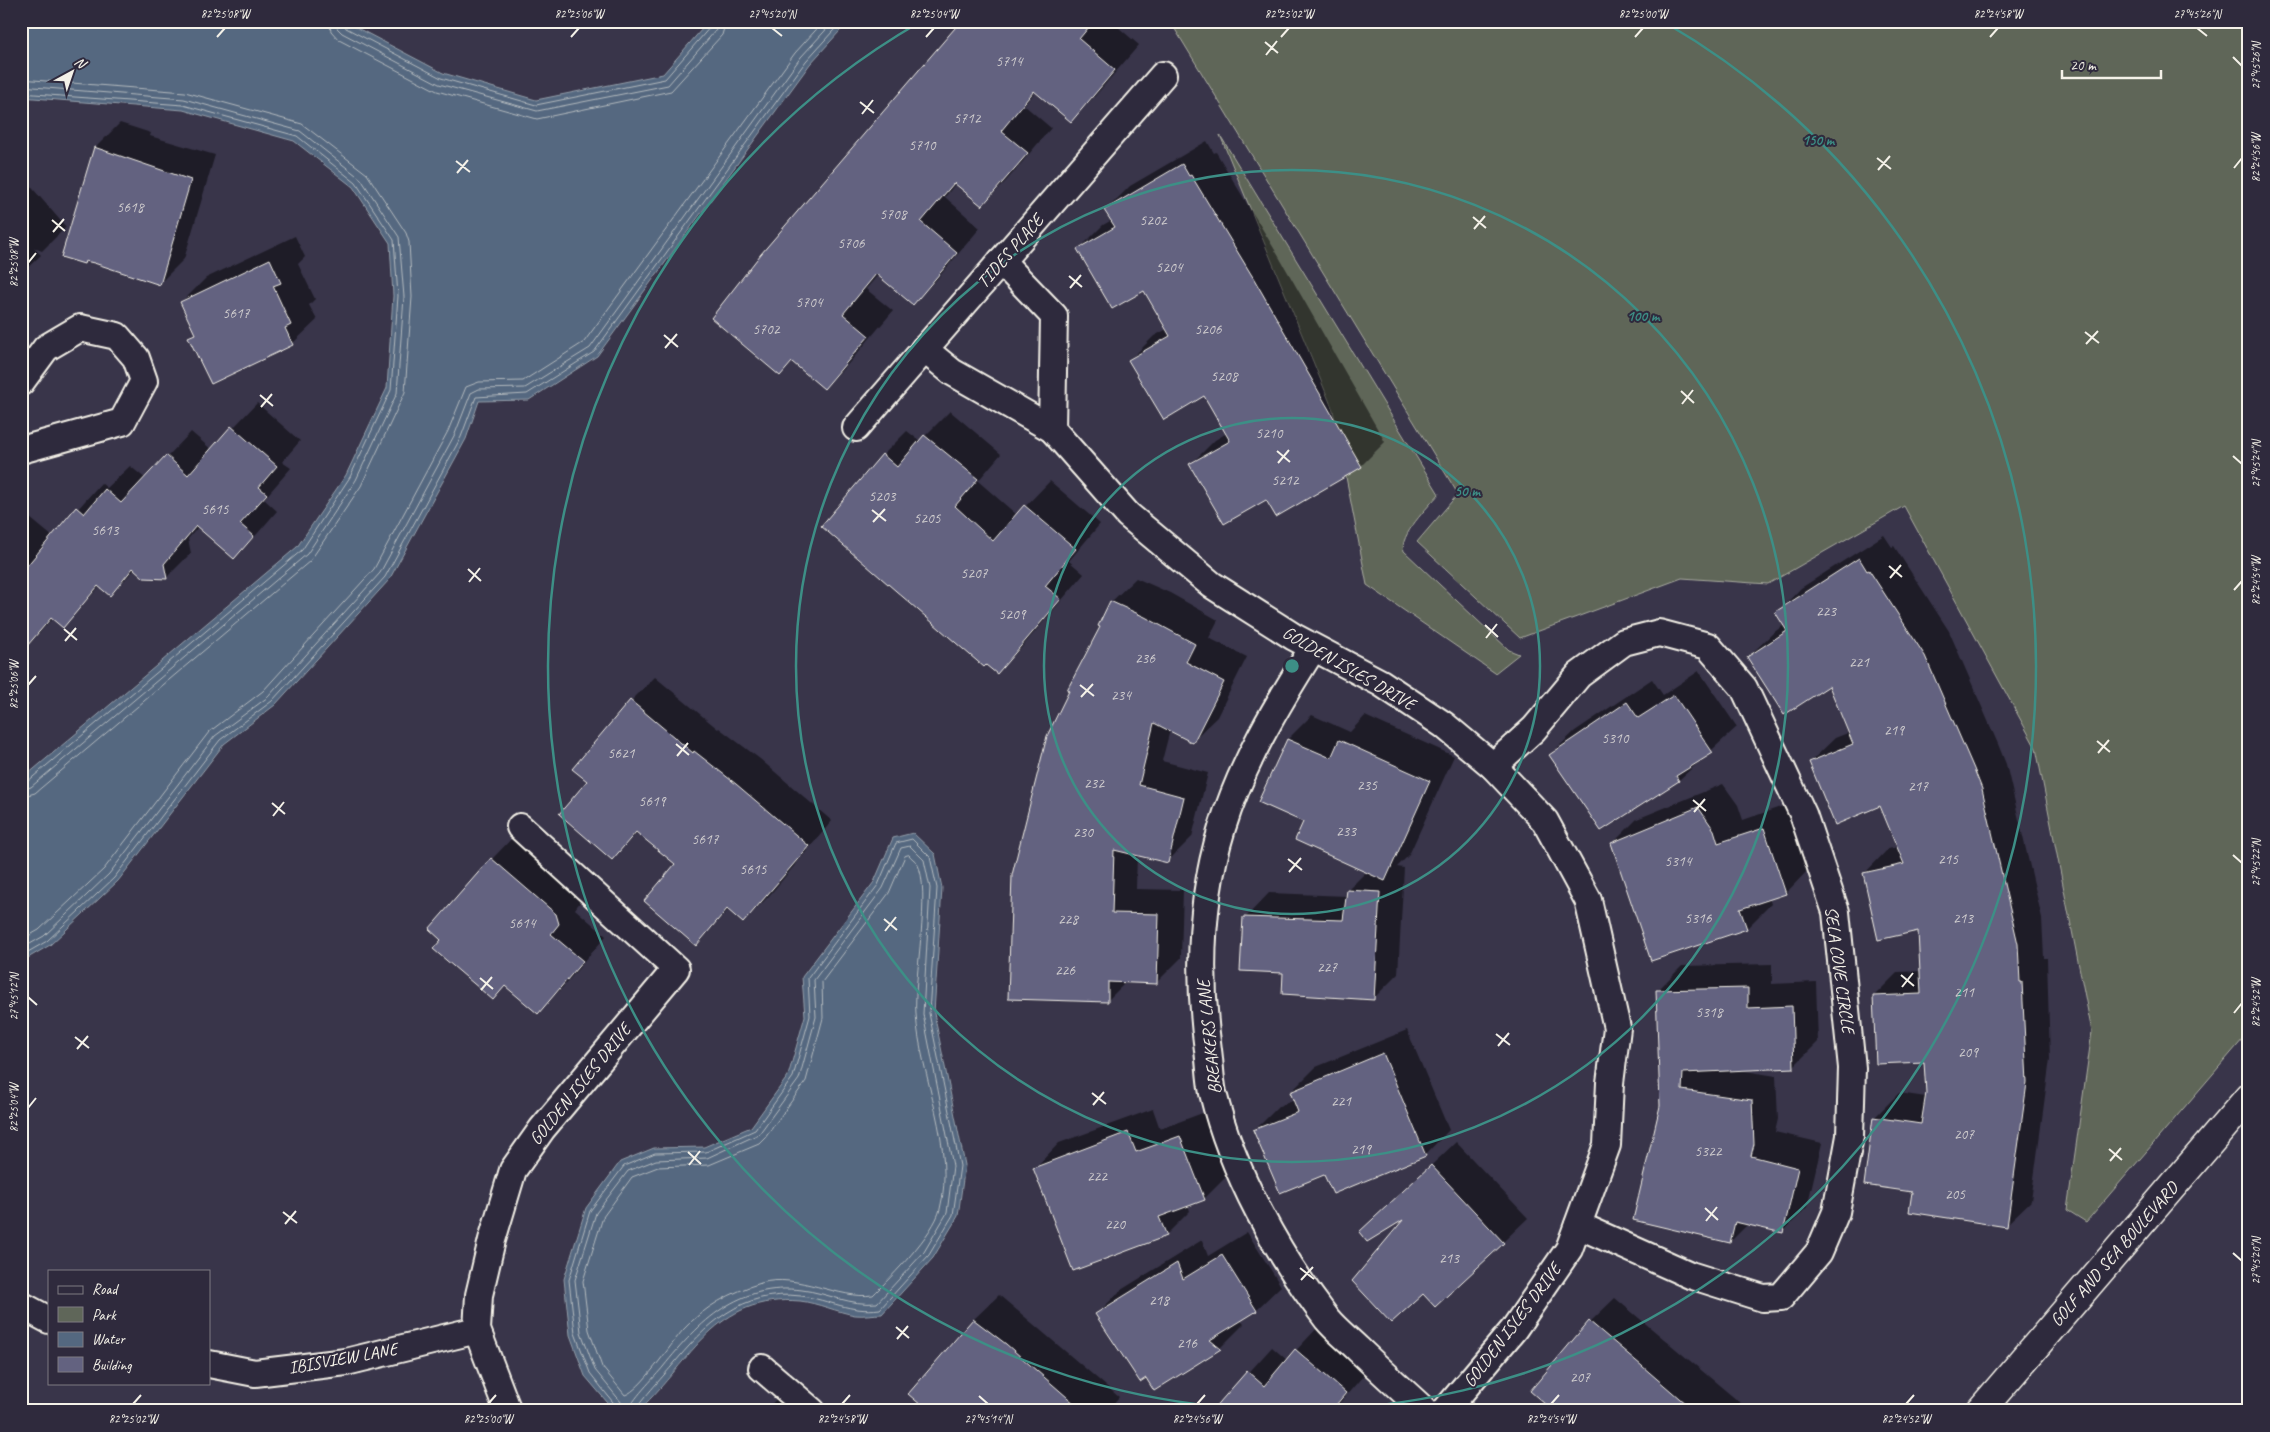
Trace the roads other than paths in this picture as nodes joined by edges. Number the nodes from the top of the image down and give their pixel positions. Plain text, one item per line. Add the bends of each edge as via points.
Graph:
1 (1163, 75) dead end
2 (1001, 261) junction
3 (924, 349) junction
4 (21, 382) edge
5 (856, 428) dead end
6 (1052, 429) junction
7 (21, 450) edge
8 (1313, 648) junction
9 (1492, 766) junction
10 (520, 828) dead end
11 (2246, 1105) edge
12 (1578, 1225) junction
13 (21, 1306) edge
14 (48, 1320) edge
15 (476, 1330) junction
16 (210, 1364) edge
17 (762, 1368) dead end
18 (508, 1411) edge
19 (812, 1411) edge
20 (1425, 1411) edge
21 (1445, 1411) edge
22 (1980, 1411) edge

1 - 2 street, TIDES PLACE
2 - 3 street, TIDES PLACE
2 - 6 street via 1054,316
3 - 5 street, TIDES PLACE
3 - 6 street, GOLDEN ISLES DRIVE via 952,372
4 - 7 street via 46,348 80,328 117,336 136,358 144,381 122,422
6 - 8 street, GOLDEN ISLES DRIVE via 1128,515 1204,578
8 - 9 street, GOLDEN ISLES DRIVE via 1381,683 1444,725
8 - 20 street, BREAKERS LANE via 1279,701 1251,754 1222,828 1207,891 1202,963 1204,1019 1213,1092 1233,1153 1260,1213 1291,1267 1328,1320
9 - 12 street, GOLDEN ISLES DRIVE via 1545,821 1588,900 1618,1028 1610,1083 1607,1145
9 - 12 street, SELA COVE CIRCLE via 1534,729 1580,675 1624,642 1659,633 1708,646 1744,688 1803,814 1836,912 1852,1068 1850,1136 1836,1212 1819,1252 1781,1297 1763,1298 1690,1275
10 - 15 street, GOLDEN ISLES DRIVE via 676,969 542,1129 513,1170 492,1240
11 - 22 street, GOLF AND SEA BOULEVARD
12 - 21 street, GOLDEN ISLES DRIVE via 1569,1249 1514,1329
13 - 14 street
15 - 16 street, IBISVIEW LANE via 346,1362 255,1372
15 - 18 street, GOLDEN ISLES DRIVE
17 - 19 street

